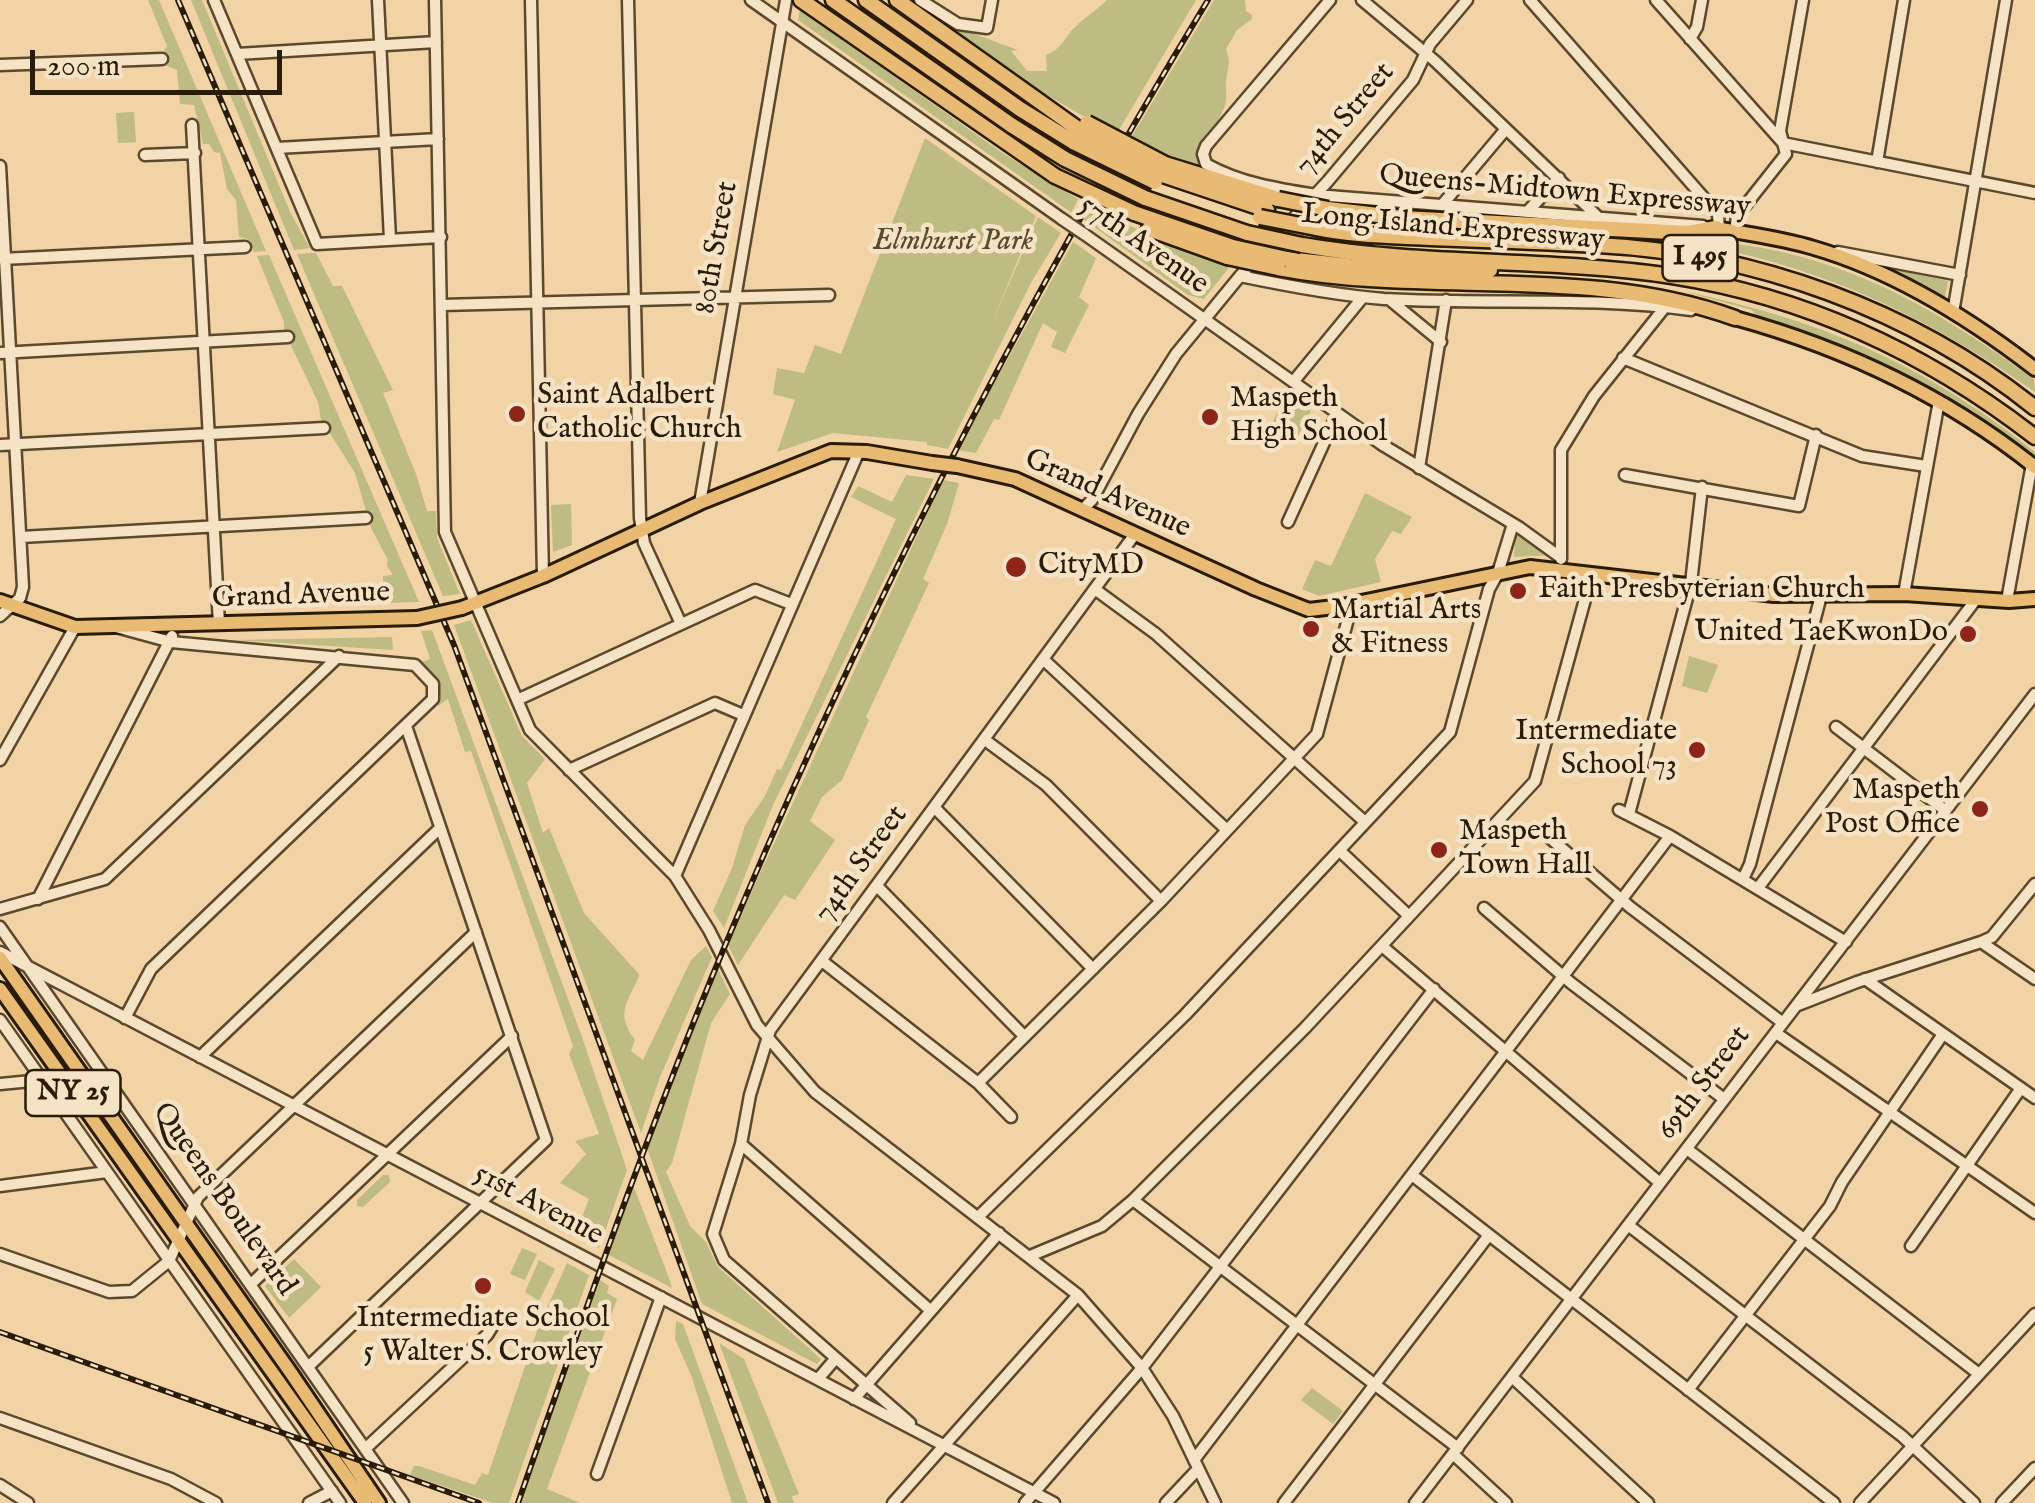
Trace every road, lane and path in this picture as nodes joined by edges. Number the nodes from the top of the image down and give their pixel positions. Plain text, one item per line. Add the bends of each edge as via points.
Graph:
1 (214, 0) edge
2 (378, 0) edge
3 (434, 0) edge
4 (531, 0) edge
5 (628, 0) edge
6 (751, 0) edge
7 (786, 0) edge
8 (833, 0) edge
9 (866, 0) edge
10 (897, 0) edge
11 (920, 0) edge
12 (992, 0) edge
13 (1330, 0) edge
14 (1362, 0) edge
15 (1466, 0) edge
16 (1530, 0) edge
17 (1656, 0) edge
18 (1702, 0) edge
19 (1803, 0) edge
20 (1904, 0) edge
21 (2006, 0) edge
22 (805, 2) edge
23 (782, 22) junction
24 (1690, 39) junction
25 (436, 42) junction
26 (381, 45) junction
27 (1425, 53) junction
28 (236, 54) junction
29 (162, 60) dead end
30 (0, 65) edge
31 (192, 126) dead end
32 (1506, 129) junction
33 (1081, 132) junction
34 (438, 140) junction
35 (385, 142) junction
36 (1783, 143) junction
37 (277, 148) junction
38 (195, 153) junction
39 (145, 155) dead end
40 (1877, 162) junction
41 (0, 166) edge
42 (1160, 173) junction
43 (1559, 178) junction
44 (1974, 182) junction
45 (2035, 193) edge
46 (1316, 194) junction
47 (1442, 205) junction
48 (1268, 209) junction
49 (1528, 211) junction
50 (1598, 216) junction
51 (1717, 228) junction
52 (1735, 232) junction
53 (441, 237) junction
54 (390, 239) junction
55 (245, 247) dead end
56 (1812, 247) junction
57 (200, 248) junction
58 (3, 259) edge
59 (1283, 264) junction
60 (1536, 266) junction
61 (1960, 275) junction
62 (1240, 276) junction
63 (829, 296) dead end
64 (1363, 297) junction
65 (735, 298) junction
66 (1390, 299) junction
67 (636, 300) junction
68 (1446, 300) junction
69 (538, 303) junction
70 (442, 306) junction
71 (1665, 307) junction
72 (1953, 313) junction
73 (1735, 318) junction
74 (1203, 319) junction
75 (288, 337) dead end
76 (204, 342) junction
77 (1441, 342) junction
78 (5, 353) edge
79 (1623, 358) junction
80 (2035, 369) edge
81 (1292, 382) junction
82 (1939, 401) junction
83 (2035, 408) edge
84 (1338, 414) junction
85 (324, 428) dead end
86 (209, 434) junction
87 (1816, 435) junction
88 (2035, 437) edge
89 (16, 444) junction
90 (0, 445) edge
91 (859, 452) junction
92 (2034, 465) edge
93 (1926, 466) junction
94 (1419, 468) junction
95 (1625, 475) dead end
96 (1702, 488) junction
97 (700, 503) junction
98 (1082, 510) junction
99 (366, 518) dead end
100 (1288, 522) dead end
101 (1513, 524) junction
102 (215, 526) junction
103 (642, 531) junction
104 (1135, 534) junction
105 (20, 536) junction
106 (1560, 540) junction
107 (1545, 545) junction
108 (1562, 564) junction
109 (1498, 573) junction
110 (1592, 574) junction
111 (544, 576) junction
112 (1691, 583) junction
113 (1096, 590) junction
114 (1822, 592) junction
115 (1904, 594) junction
116 (2008, 595) junction
117 (1977, 598) junction
118 (2035, 599) edge
119 (6, 603) edge
120 (476, 603) junction
121 (791, 604) junction
122 (1352, 604) junction
123 (0, 616) edge
124 (219, 624) junction
125 (681, 624) junction
126 (176, 626) junction
127 (116, 627) junction
128 (75, 628) junction
129 (171, 642) junction
130 (339, 656) junction
131 (1044, 660) junction
132 (2034, 699) edge
133 (517, 700) junction
134 (743, 715) junction
135 (406, 726) junction
136 (1836, 727) dead end
137 (985, 740) junction
138 (1864, 748) junction
139 (1294, 758) junction
140 (0, 760) edge
141 (569, 770) junction
142 (934, 808) junction
143 (1946, 811) junction
144 (1366, 822) junction
145 (440, 828) junction
146 (1228, 830) junction
147 (1670, 836) junction
148 (1550, 838) dead end
149 (1340, 851) junction
150 (675, 876) junction
151 (1743, 880) junction
152 (2035, 884) edge
153 (877, 886) junction
154 (1758, 888) junction
155 (38, 898) junction
156 (1622, 900) junction
157 (1160, 902) junction
158 (1484, 908) dead end
159 (0, 909) edge
160 (1409, 916) junction
161 (0, 926) edge
162 (476, 932) junction
163 (1846, 942) junction
164 (1982, 942) junction
165 (1382, 946) junction
166 (0, 955) edge
167 (822, 961) junction
168 (28, 967) junction
169 (1093, 969) junction
170 (1821, 974) junction
171 (1564, 977) junction
172 (2035, 979) edge
173 (1865, 980) junction
174 (0, 989) edge
175 (1434, 989) junction
176 (1840, 990) junction
177 (1796, 1006) junction
178 (125, 1018) junction
179 (0, 1020) edge
180 (1780, 1028) junction
181 (31, 1032) junction
182 (1943, 1034) junction
183 (512, 1036) junction
184 (1024, 1036) junction
185 (766, 1038) junction
186 (1507, 1052) junction
187 (200, 1057) junction
188 (42, 1080) junction
189 (978, 1082) junction
190 (0, 1084) edge
191 (2021, 1088) junction
192 (2035, 1098) edge
193 (1724, 1099) junction
194 (294, 1106) junction
195 (61, 1107) junction
196 (1888, 1112) junction
197 (1011, 1117) dead end
198 (741, 1144) junction
199 (1687, 1149) junction
200 (387, 1155) junction
201 (1968, 1166) junction
202 (107, 1172) junction
203 (1412, 1175) junction
204 (1660, 1184) junction
205 (0, 1186) edge
206 (1133, 1200) junction
207 (194, 1202) junction
208 (481, 1204) junction
209 (2035, 1213) edge
210 (978, 1217) junction
211 (1628, 1225) junction
212 (182, 1233) junction
213 (999, 1233) junction
214 (1489, 1235) junction
215 (1805, 1238) junction
216 (1912, 1246) dead end
217 (0, 1254) edge
218 (1030, 1256) junction
219 (170, 1261) junction
220 (1221, 1267) junction
221 (251, 1284) junction
222 (1078, 1295) junction
223 (661, 1297) junction
224 (1571, 1300) junction
225 (930, 1310) junction
226 (2035, 1314) edge
227 (1745, 1315) junction
228 (494, 1322) dead end
229 (1297, 1325) junction
230 (836, 1358) junction
231 (309, 1366) junction
232 (1142, 1368) junction
233 (1979, 1374) junction
234 (1512, 1378) junction
235 (818, 1379) junction
236 (867, 1383) junction
237 (1375, 1384) junction
238 (1688, 1390) junction
239 (854, 1399) junction
240 (2, 1423) edge
241 (922, 1434) junction
242 (316, 1436) junction
243 (944, 1446) junction
244 (1913, 1446) junction
245 (365, 1449) junction
246 (1455, 1451) junction
247 (350, 1458) junction
248 (1196, 1464) junction
249 (2035, 1468) edge
250 (597, 1474) dead end
251 (0, 1486) edge
252 (332, 1491) junction
253 (1034, 1492) junction
254 (28, 1503) edge
255 (216, 1503) edge
256 (309, 1503) edge
257 (340, 1503) edge
258 (357, 1503) edge
259 (365, 1503) edge
260 (378, 1503) edge
261 (390, 1503) edge
262 (403, 1503) edge
263 (893, 1503) edge
264 (1025, 1503) edge
265 (1054, 1503) edge
266 (1166, 1503) edge
267 (1215, 1503) edge
268 (1284, 1503) edge
269 (1415, 1503) edge
270 (1506, 1503) edge
271 (1648, 1503) edge
272 (1834, 1503) edge
273 (1860, 1503) edge
274 (1974, 1503) edge
275 (2002, 1503) edge

1 - 28 street
2 - 26 street
3 - 25 street
4 - 69 street
5 - 67 street
6 - 23 street, 57th Avenue
7 - 23 street, 80th Street
8 - 60 highway, Long Island Expressway / I 495, bridge via 1065,159 1145,198 1302,245
9 - 33 highway, Long Island Expressway / I 495 via 1020,109
10 - 33 highway
11 - 12 street via 958,24 987,28
13 - 46 street, Queens-Midtown Expressway via 1203,154 1206,164 1225,174
14 - 27 street
15 - 27 street, 74th Street
16 - 51 street via 1718,214
17 - 24 street
18 - 24 street
19 - 36 street
20 - 40 street
21 - 44 street
22 - 59 highway, bridge via 1055,176 1132,216
23 - 65 street, 80th Street
23 - 74 street, 57th Avenue, bridge
24 - 36 street
25 - 26 street
25 - 34 street
26 - 28 street
26 - 35 street
27 - 32 street
27 - 46 street, 74th Street via 1413,80
28 - 37 street
29 - 30 street
31 - 38 street
32 - 43 street
32 - 47 street
33 - 42 highway, bridge
33 - 42 highway, Long Island Expressway / I 495, bridge
34 - 35 street
34 - 53 street
35 - 37 street
35 - 54 street
36 - 40 street
36 - 52 street via 1786,154 1737,216
37 - 54 street via 317,244
38 - 39 street
38 - 57 street
40 - 44 street
41 - 58 street
42 - 48 highway
42 - 48 highway, Long Island Expressway / I 495
43 - 49 street
43 - 50 street
44 - 45 street
44 - 61 street
46 - 47 street, Queens-Midtown Expressway
46 - 62 street, 74th Street
47 - 49 street, Queens-Midtown Expressway
48 - 51 highway, bridge via 1688,233
48 - 83 highway, Long Island Expressway / I 495, bridge via 1322,228 1628,247 1750,268 1894,322
49 - 50 street, Queens-Midtown Expressway
50 - 51 street, Queens-Midtown Expressway
51 - 52 main road, Queens-Midtown Expressway
52 - 56 main road, Queens-Midtown Expressway
53 - 54 street
53 - 70 street
55 - 57 street
56 - 61 street
56 - 72 main road, Queens-Midtown Expressway
57 - 58 street
57 - 76 street
58 - 78 street
59 - 60 highway via 1485,271
59 - 73 highway via 1365,279 1610,289 1688,301
60 - 88 highway, Long Island Expressway / I 495 via 1672,276 1822,314 1932,367
61 - 72 street
62 - 64 street
62 - 74 street, 74th Street
63 - 65 street
64 - 66 street
64 - 81 street
65 - 67 street
65 - 97 street, 80th Street
66 - 68 street
66 - 77 street
67 - 69 street
67 - 103 street
68 - 71 street
68 - 77 street
69 - 70 street
69 - 111 street
70 - 120 street via 445,532
71 - 73 street
71 - 79 street
72 - 80 main road, Queens-Midtown Expressway
73 - 82 main road via 1852,358
74 - 81 street, 57th Avenue
74 - 98 street, 74th Street
75 - 76 street
76 - 78 street
76 - 86 street
77 - 94 street
78 - 89 street
79 - 87 street
79 - 106 street via 1560,454
81 - 84 street, 57th Avenue
82 - 92 main road
82 - 93 street
84 - 94 street, 57th Avenue
84 - 100 street
85 - 86 street
86 - 89 street
86 - 102 street
87 - 93 street via 1862,456
87 - 96 street via 1799,506
89 - 90 street
89 - 105 street
91 - 97 main road, Grand Avenue via 820,454
91 - 98 main road, Grand Avenue, bridge via 1015,479
91 - 121 street
92 - 116 street
93 - 115 street
94 - 101 street, 57th Avenue
95 - 96 street
96 - 112 street
97 - 103 main road, Grand Avenue
98 - 104 main road, Grand Avenue
99 - 102 street
101 - 107 street, 57th Avenue
101 - 109 street
102 - 105 street
102 - 124 street
103 - 111 main road, Grand Avenue
103 - 125 street
104 - 113 street, 74th Street
104 - 122 main road, Grand Avenue via 1309,610
105 - 119 street via 23,592
106 - 107 street
106 - 108 street
107 - 108 street, 57th Avenue
108 - 109 main road, Grand Avenue
108 - 110 main road, Grand Avenue
109 - 122 main road, Grand Avenue
109 - 144 street via 1450,732
110 - 112 main road, Grand Avenue
110 - 160 street via 1535,782
111 - 120 main road, Grand Avenue
112 - 114 main road, Grand Avenue via 1774,594
112 - 147 street via 1624,812
113 - 131 street, 74th Street
113 - 139 street via 1156,634
114 - 115 main road, Grand Avenue
114 - 151 street
115 - 117 main road, Grand Avenue
116 - 117 main road, Grand Avenue
116 - 118 main road, Grand Avenue
117 - 118 main road, Grand Avenue
117 - 138 street
119 - 123 street
119 - 128 main road, Grand Avenue
120 - 124 main road, Grand Avenue, bridge via 417,618
120 - 133 street
121 - 125 street via 756,590
121 - 134 street
122 - 139 street via 1317,734
124 - 126 main road, Grand Avenue
125 - 133 street
126 - 127 main road, Grand Avenue
126 - 129 street
127 - 128 main road, Grand Avenue
127 - 129 street, Grand Avenue
128 - 140 street
129 - 130 street, Grand Avenue
129 - 155 street
130 - 135 street, Grand Avenue via 414,665 434,684 433,699
130 - 155 street via 105,879
131 - 137 street, 74th Street
131 - 146 street
132 - 143 street, 69th Street
133 - 141 street via 530,730
134 - 141 street via 715,702
134 - 150 street
135 - 145 street
135 - 178 street via 151,969
136 - 138 street
137 - 142 street, 74th Street
137 - 157 street via 1046,786
138 - 143 street
138 - 154 street
139 - 144 street
139 - 146 street
141 - 150 street
142 - 153 street, 74th Street
142 - 169 street
143 - 163 street, 69th Street
144 - 149 street
145 - 162 street
145 - 187 street
146 - 157 street
147 - 151 street
147 - 156 street
148 - 156 street
149 - 160 street
149 - 210 street
150 - 185 street
151 - 154 street
152 - 164 street
153 - 167 street, 74th Street
153 - 184 street
154 - 163 street
155 - 159 street
156 - 171 street
156 - 180 street
157 - 169 street
158 - 171 street
160 - 165 street
161 - 168 street, Queens Boulevard
162 - 183 street
162 - 194 street
163 - 170 street, 69th Street
164 - 172 street
164 - 173 street
165 - 175 street
165 - 206 street
166 - 168 street, 51st Avenue
166 - 212 main road, Queens Boulevard / NY 25
167 - 185 street, 74th Street
167 - 189 street
168 - 178 street, 51st Avenue
168 - 207 street, Queens Boulevard
169 - 184 street
170 - 176 street
170 - 177 street, 69th Street
171 - 186 street
171 - 193 street
173 - 176 street
173 - 182 street
174 - 181 main road, Queens Boulevard / NY 25
175 - 186 street
175 - 220 street
176 - 177 street
177 - 180 street, 69th Street
178 - 187 street, 51st Avenue
179 - 188 street
180 - 193 street, 69th Street
180 - 196 street
181 - 195 main road via 61,1090
181 - 212 main road, Queens Boulevard / NY 25
182 - 191 street
182 - 196 street
183 - 200 street
183 - 208 street via 546,1140
184 - 189 street
185 - 198 street, 74th Street
185 - 210 street via 815,1092
186 - 203 street
186 - 204 street
187 - 194 street, 51st Avenue
188 - 190 street
188 - 195 street
189 - 197 street
191 - 192 street
191 - 201 street
193 - 199 street, 69th Street
194 - 200 street, 51st Avenue
194 - 207 street
195 - 202 street
196 - 201 street
196 - 215 street
198 - 225 street
198 - 230 street, 74th Street via 713,1234 724,1260
199 - 204 street, 69th Street
199 - 215 street
200 - 208 street, 51st Avenue
200 - 221 street
201 - 209 street
201 - 216 street
202 - 205 street
202 - 219 street
203 - 214 street
203 - 229 street
204 - 211 street, 69th Street
206 - 218 street via 1102,1226
206 - 220 street
207 - 212 street
207 - 221 street, Queens Boulevard
208 - 223 street, 51st Avenue
208 - 231 street
210 - 213 street
211 - 224 street, 69th Street
211 - 227 street
212 - 219 street
212 - 242 main road, Queens Boulevard / NY 25
212 - 247 main road, Queens Boulevard / NY 25
213 - 218 street
213 - 225 street
214 - 224 street
214 - 237 street
215 - 227 street
215 - 233 street
217 - 219 street via 118,1294
218 - 222 street
219 - 252 street
220 - 229 street
220 - 232 street
221 - 231 street, Queens Boulevard
222 - 232 street
222 - 243 street
223 - 235 street, 51st Avenue
223 - 250 street
224 - 234 street, 69th Street
224 - 238 street
225 - 236 street
226 - 233 street
227 - 238 street
227 - 244 street
228 - 245 street via 488,1335
229 - 237 street
229 - 248 street
230 - 235 street
230 - 236 street
231 - 245 street, Queens Boulevard
232 - 248 street
232 - 253 street
233 - 244 street
234 - 246 street, 69th Street
234 - 271 street
235 - 239 street, 51st Avenue
236 - 239 street
236 - 241 street
237 - 246 street
237 - 268 street
238 - 272 street
239 - 241 street, 51st Avenue
240 - 255 street via 171,1478
241 - 243 street, 51st Avenue
242 - 258 main road
242 - 259 main road, Queens Boulevard / NY 25
243 - 253 street, 51st Avenue
243 - 263 street
244 - 273 street
244 - 274 street
245 - 262 street, Queens Boulevard
246 - 269 street, 69th Street
246 - 270 street
247 - 260 main road, Queens Boulevard / NY 25
247 - 261 main road
248 - 266 street
248 - 267 street
249 - 275 street
251 - 254 street
252 - 256 street
252 - 257 street
253 - 264 street
253 - 265 street, 51st Avenue

